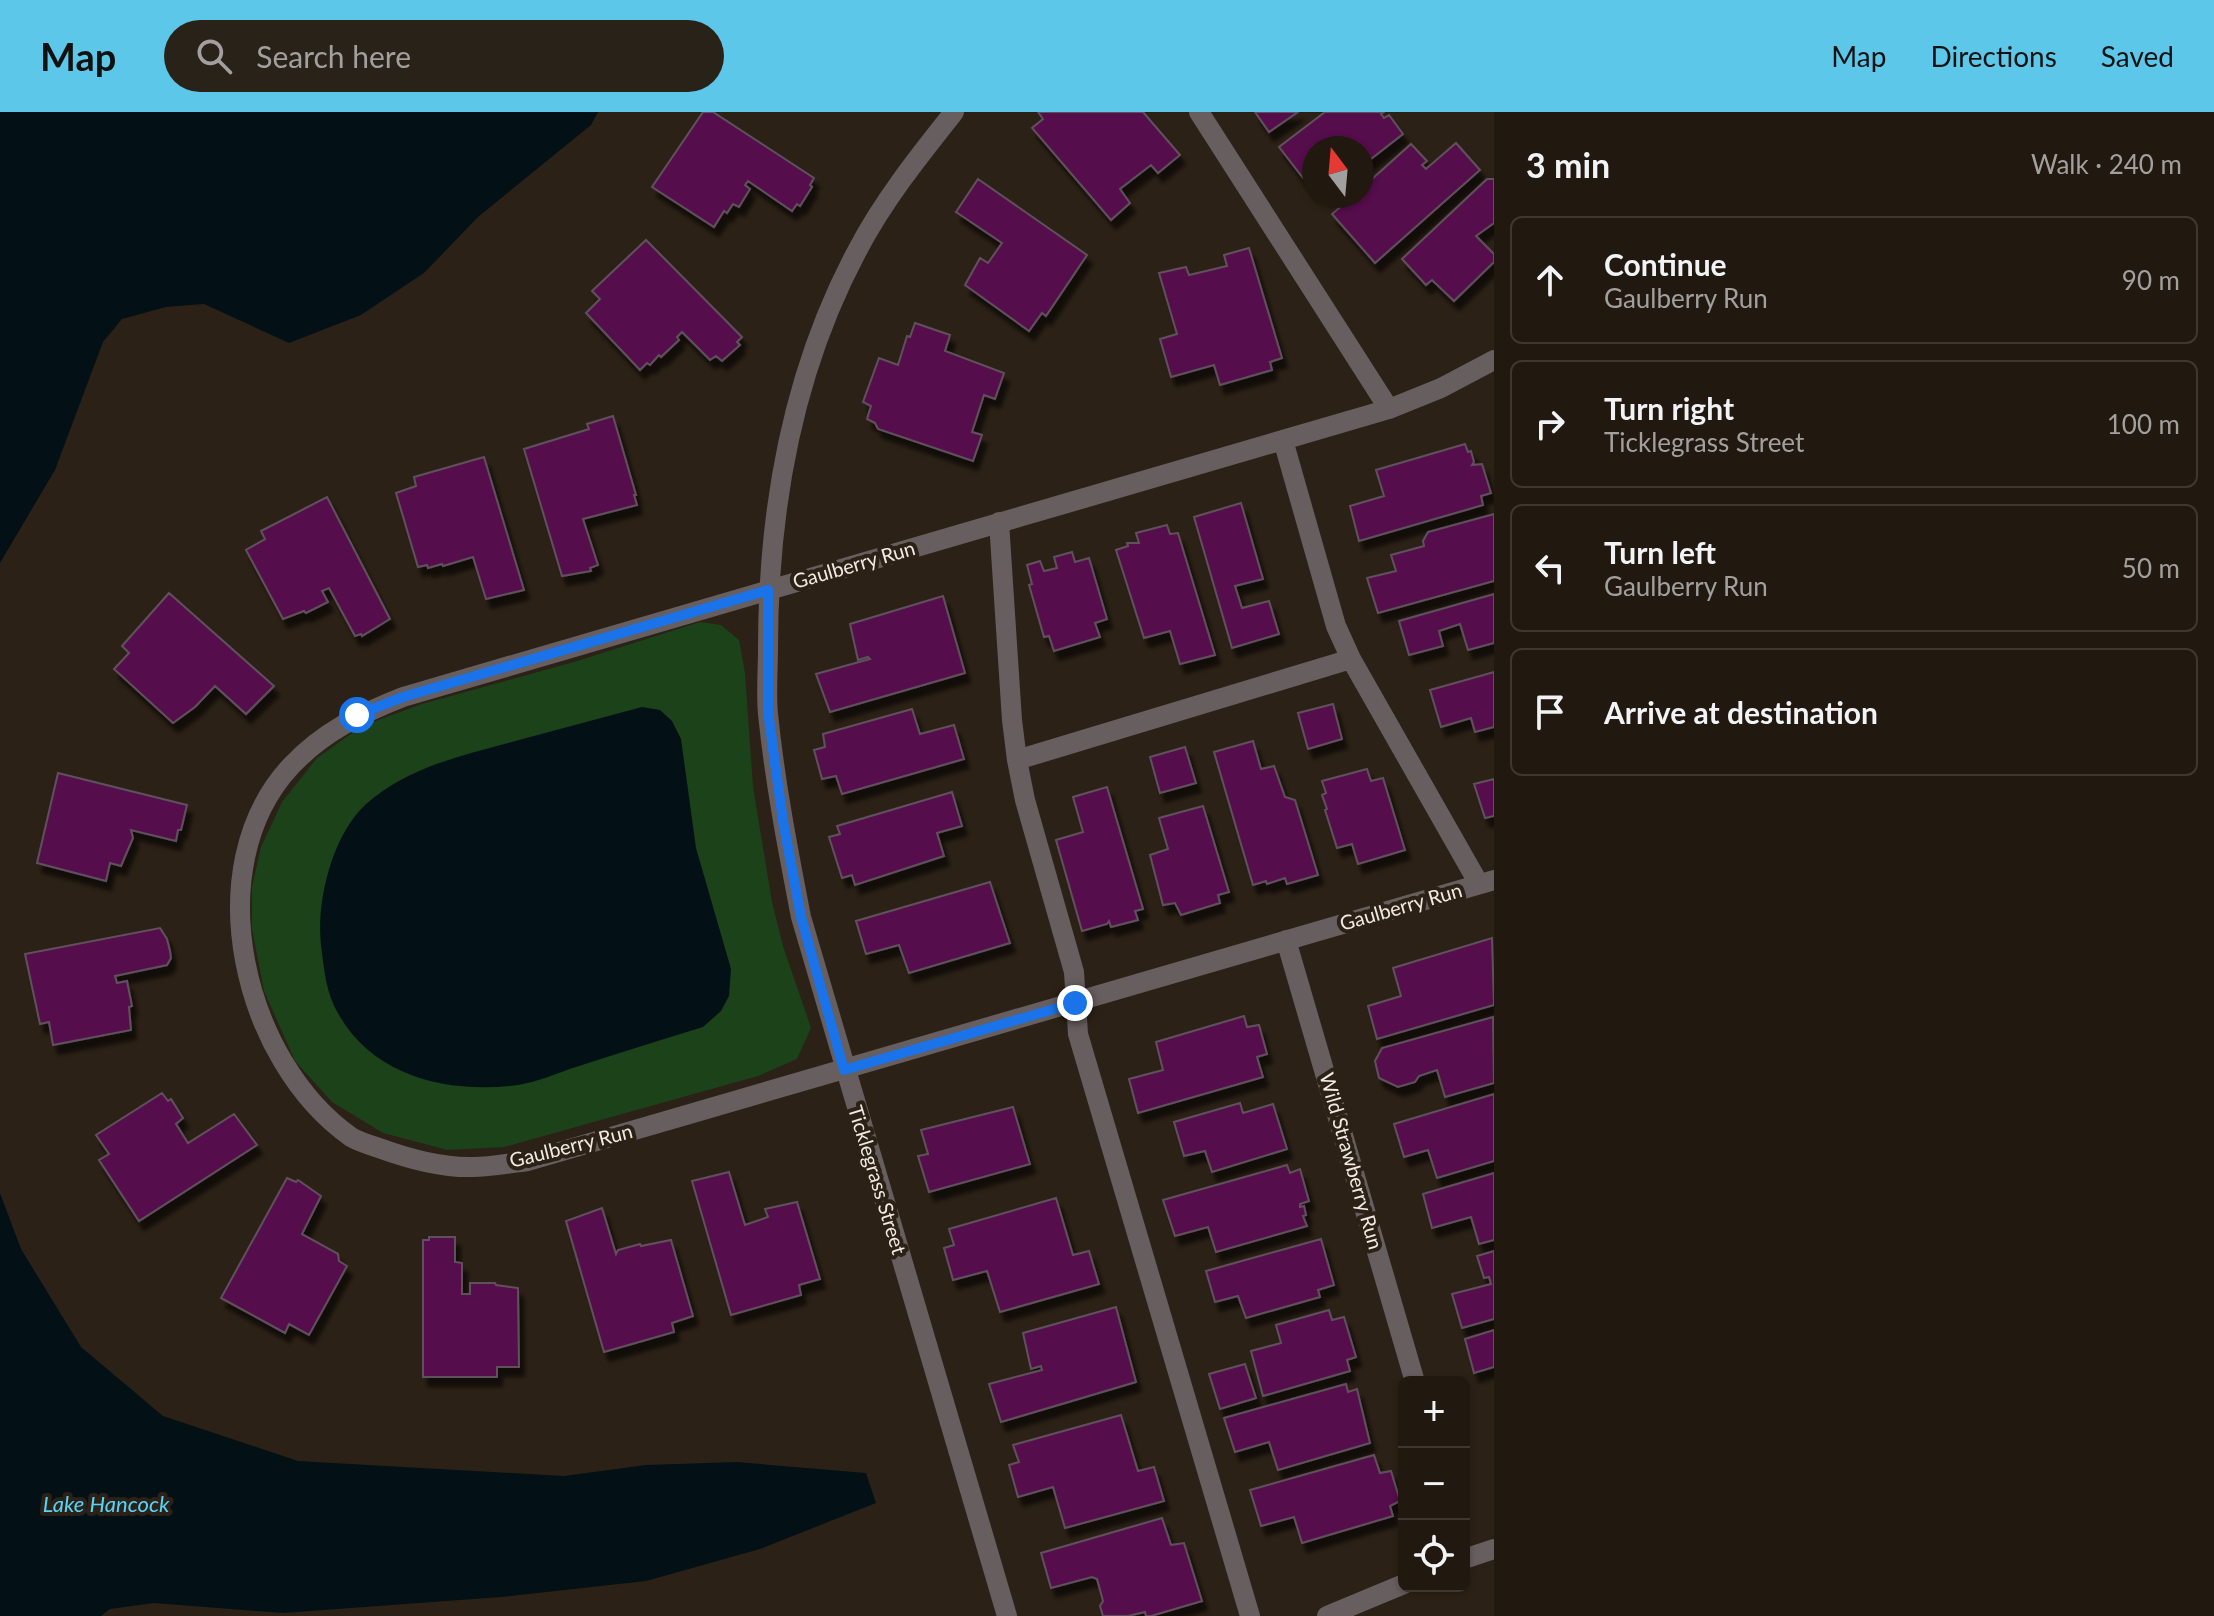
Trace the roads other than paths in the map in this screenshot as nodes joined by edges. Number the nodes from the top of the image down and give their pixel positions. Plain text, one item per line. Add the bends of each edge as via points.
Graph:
1 (954, 112) edge
2 (1199, 112) edge
3 (1493, 362) edge
4 (1389, 409) junction
5 (1283, 440) junction
6 (999, 522) junction
7 (768, 590) junction
8 (1351, 659) junction
9 (1017, 760) junction
10 (1487, 882) edge
11 (1286, 940) junction
12 (1075, 1003) junction
13 (844, 1070) junction
14 (1413, 1376) edge
15 (1494, 1549) edge
16 (1470, 1554) edge
17 (1398, 1586) edge
18 (1007, 1616) edge
19 (1250, 1616) edge
20 (1327, 1616) edge

1 - 7 street, Ticklegrass Street via 865,237 829,311 782,464
2 - 4 street
3 - 4 street, Gaulberry Run
4 - 5 street, Gaulberry Run
5 - 6 street, Gaulberry Run
5 - 8 street via 1336,626
6 - 7 street, Gaulberry Run
6 - 9 street
7 - 13 street, Ticklegrass Street via 768,712 783,821 801,917
7 - 13 street, Gaulberry Run via 403,697 323,736 289,768 265,805 248,847 239,892 242,944 253,994 275,1050 305,1094 353,1138 409,1159 472,1167 528,1161
8 - 9 street
8 - 10 street
9 - 12 street via 1074,972
10 - 11 street, Gaulberry Run
11 - 12 street, Gaulberry Run
11 - 14 street, Wild Strawberry Run
12 - 13 street, Gaulberry Run
12 - 19 street via 1078,1034
13 - 18 street, Ticklegrass Street
15 - 16 street
17 - 20 street

